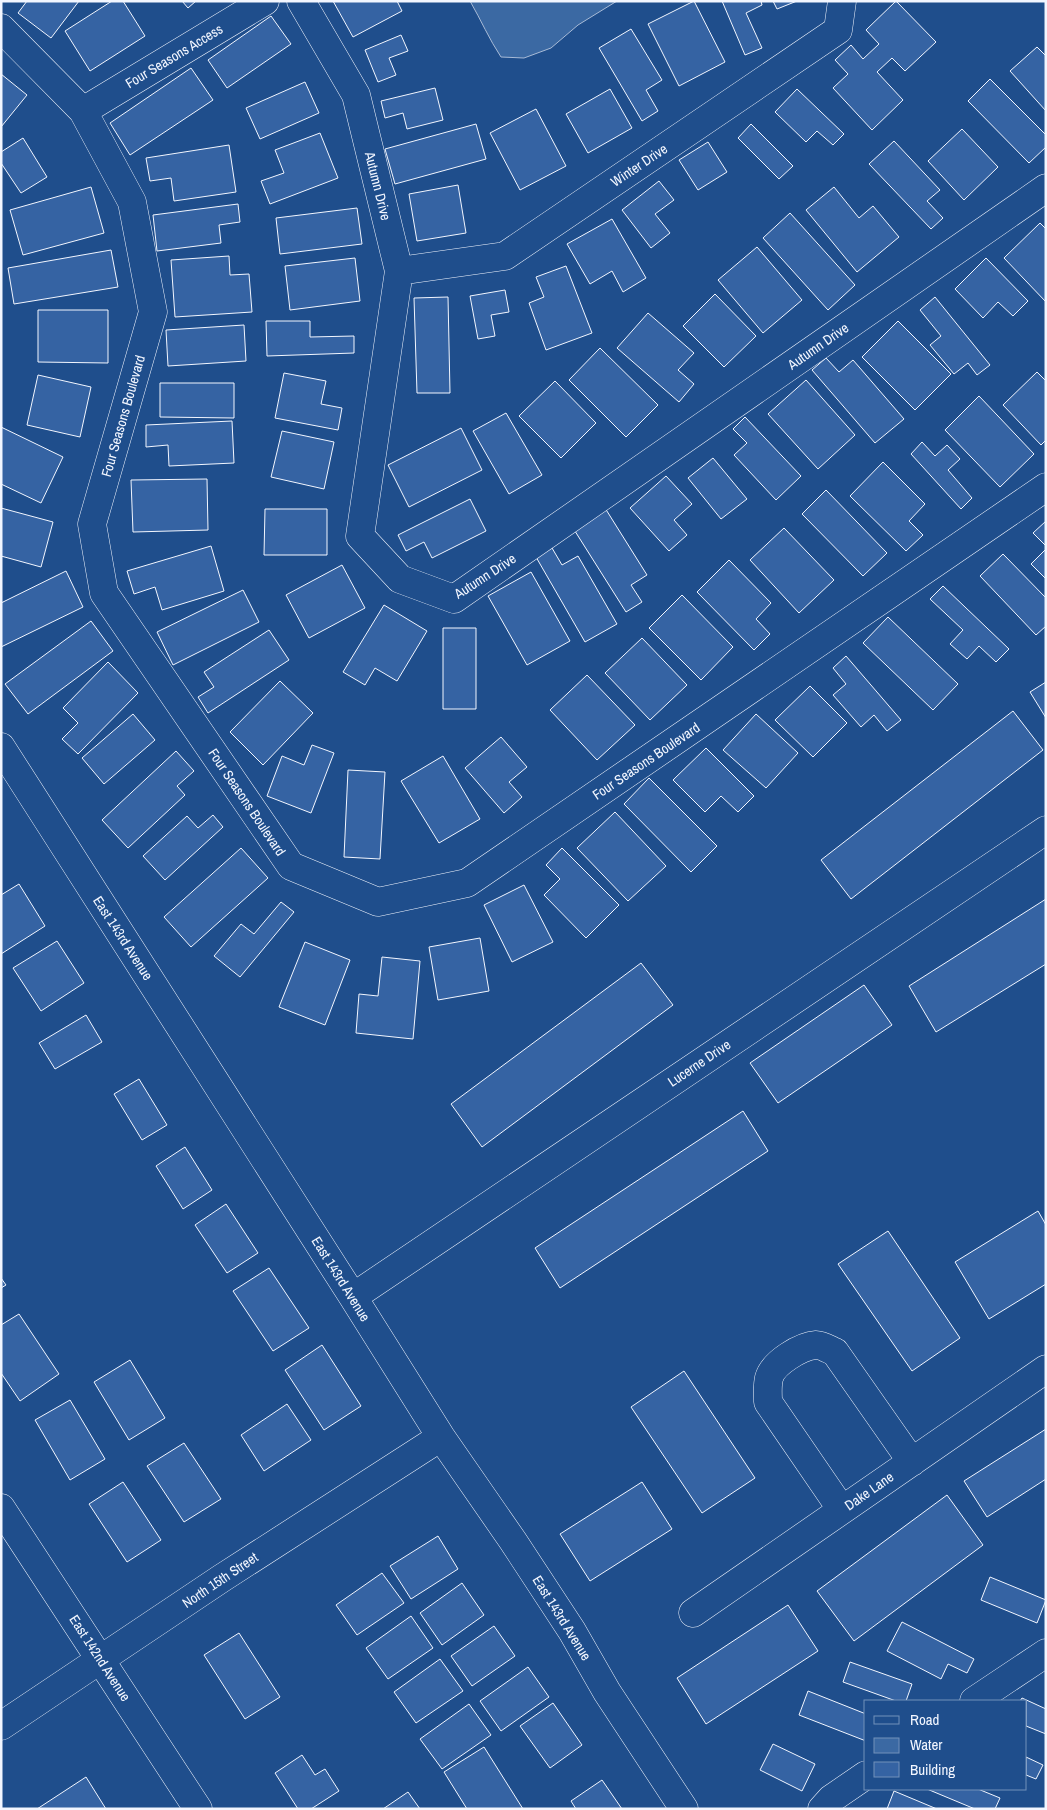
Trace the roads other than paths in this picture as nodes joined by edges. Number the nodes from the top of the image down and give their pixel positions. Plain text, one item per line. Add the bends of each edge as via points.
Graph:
1 (265, 1) edge
2 (301, 1) edge
3 (842, 1) edge
4 (1, 28) edge
5 (83, 111) junction
6 (1046, 188) edge
7 (399, 271) junction
8 (1046, 487) edge
9 (1, 747) edge
10 (1046, 830) edge
11 (353, 1297) junction
12 (1046, 1369) edge
13 (440, 1437) junction
14 (912, 1462) junction
15 (1, 1508) edge
16 (842, 1510) junction
17 (693, 1613) dead end
18 (1046, 1653) edge
19 (101, 1660) junction
20 (976, 1700) edge
21 (1, 1726) edge
22 (864, 1776) edge
23 (198, 1809) edge
24 (684, 1809) edge
25 (822, 1809) edge

1 - 5 street, Four Seasons Access
2 - 7 street, Autumn Drive via 356,95
3 - 7 street, Winter Drive via 838,30 505,256
4 - 5 street, Four Seasons Boulevard
5 - 8 street, Four Seasons Boulevard via 132,202 154,312 92,524 104,593 291,866 378,902 467,883
6 - 7 street, Autumn Drive via 454,599 400,579 360,536
9 - 11 street, East 143rd Avenue
10 - 11 street, Lucerne Drive
11 - 13 street, East 143rd Avenue
12 - 14 street, Dake Lane
13 - 19 street, North 15th Street
13 - 24 street, East 143rd Avenue via 572,1631 607,1692
14 - 16 street, Dake Lane
14 - 16 street via 835,1352 818,1344 800,1349 781,1361 769,1376 768,1402
15 - 19 street, East 142nd Avenue
16 - 17 street, Dake Lane
18 - 20 street
19 - 21 street, North 15th Street
19 - 23 street, East 142nd Avenue
22 - 25 street

